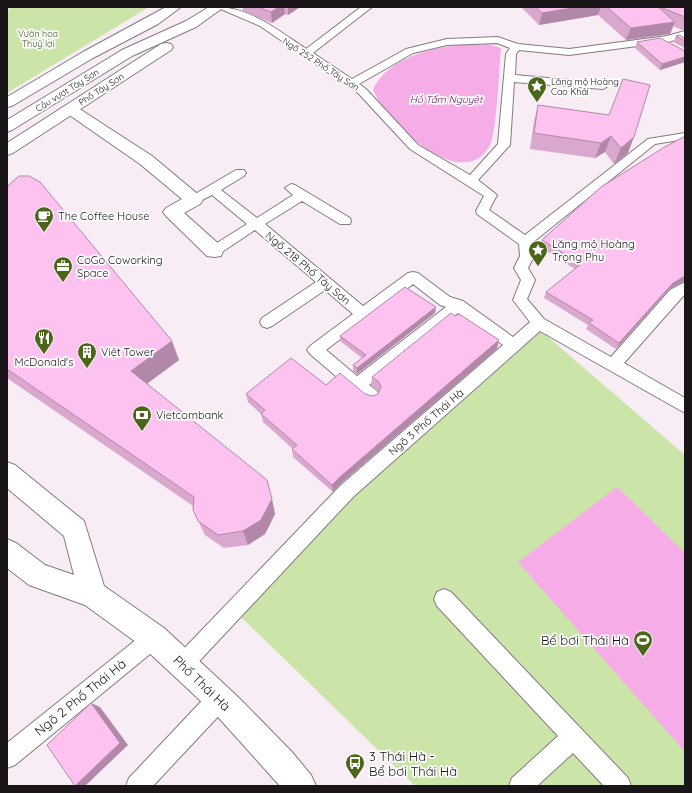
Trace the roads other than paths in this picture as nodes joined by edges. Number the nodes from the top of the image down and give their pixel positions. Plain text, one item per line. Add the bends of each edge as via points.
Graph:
1 (175, 7) edge
2 (218, 7) edge
3 (221, 7) edge
4 (367, 7) edge
5 (153, 21) junction
6 (190, 24) junction
7 (685, 34) edge
8 (658, 40) junction
9 (516, 47) junction
10 (672, 47) edge
11 (127, 53) junction
12 (305, 54) junction
13 (509, 78) junction
14 (352, 84) junction
15 (603, 86) dead end
16 (7, 104) edge
17 (70, 109) junction
18 (7, 127) edge
19 (685, 136) edge
20 (7, 150) edge
21 (240, 173) dead end
22 (471, 181) junction
23 (212, 189) junction
24 (194, 200) junction
25 (345, 221) dead end
26 (256, 224) junction
27 (525, 242) junction
28 (214, 251) joint
29 (326, 283) junction
30 (685, 287) edge
31 (458, 305) junction
32 (363, 314) junction
33 (268, 322) dead end
34 (539, 323) junction
35 (514, 345) junction
36 (614, 365) junction
37 (357, 385) junction
38 (371, 396) edge
39 (683, 402) edge
40 (7, 473) edge
41 (7, 552) edge
42 (93, 594) junction
43 (444, 599) dead end
44 (154, 638) junction
45 (183, 664) junction
46 (219, 699) junction
47 (574, 737) junction
48 (7, 757) edge
49 (137, 786) edge
50 (300, 786) edge
51 (520, 786) edge
52 (620, 786) edge

1 - 5 main road
2 - 6 main road, Phố Tây Sơn
3 - 12 lane, Ngõ 252 Phố Tây Sơn via 263,24
4 - 12 lane
5 - 11 main road
5 - 16 main road via 88,55
6 - 11 main road, Phố Tây Sơn
6 - 17 main road, Phố Tây Sơn via 164,49
7 - 8 lane
8 - 9 lane via 569,52
8 - 10 lane
9 - 13 lane via 510,54
9 - 14 lane via 498,40 447,42 410,51
11 - 18 main road, Cầu vượt Tây Sơn
12 - 14 lane, Ngõ 252 Phố Tây Sơn
13 - 15 lane
13 - 22 lane via 504,145
14 - 22 lane, Ngõ 252 Phố Tây Sơn via 362,91 414,147
17 - 20 main road, Phố Tây Sơn
17 - 24 main road via 146,160
19 - 27 lane via 652,141
21 - 23 lane
22 - 27 lane, Ngõ 252 Phố Tây Sơn via 491,195 482,211
23 - 24 lane
23 - 26 lane
24 - 28 main road, Ngõ 218 Phố Tây Sơn via 172,212
25 - 26 lane via 296,192
26 - 28 lane, Ngõ 218 Phố Tây Sơn
26 - 29 lane, Ngõ 218 Phố Tây Sơn
27 - 34 lane via 527,256 521,268 528,280 520,300
29 - 32 lane, Ngõ 218 Phố Tây Sơn
29 - 33 lane
30 - 36 lane via 675,294
31 - 32 lane via 445,301 413,277
31 - 35 lane
31 - 37 lane
32 - 37 lane via 315,350
34 - 35 lane, Ngõ 3 Phố Thái Hà
34 - 36 lane
35 - 45 lane, Ngõ 3 Phố Thái Hà via 347,491
36 - 39 lane
37 - 38 lane
40 - 42 main road via 75,529
41 - 42 main road, Phố Thái Hà via 38,576
42 - 44 main road, Phố Thái Hà
43 - 47 lane
44 - 45 main road, Phố Thái Hà
44 - 48 lane, Ngõ 2 Phố Thái Hà
45 - 46 main road, Phố Thái Hà
46 - 49 lane
46 - 50 main road, Phố Thái Hà via 282,763
47 - 51 lane
47 - 52 lane

